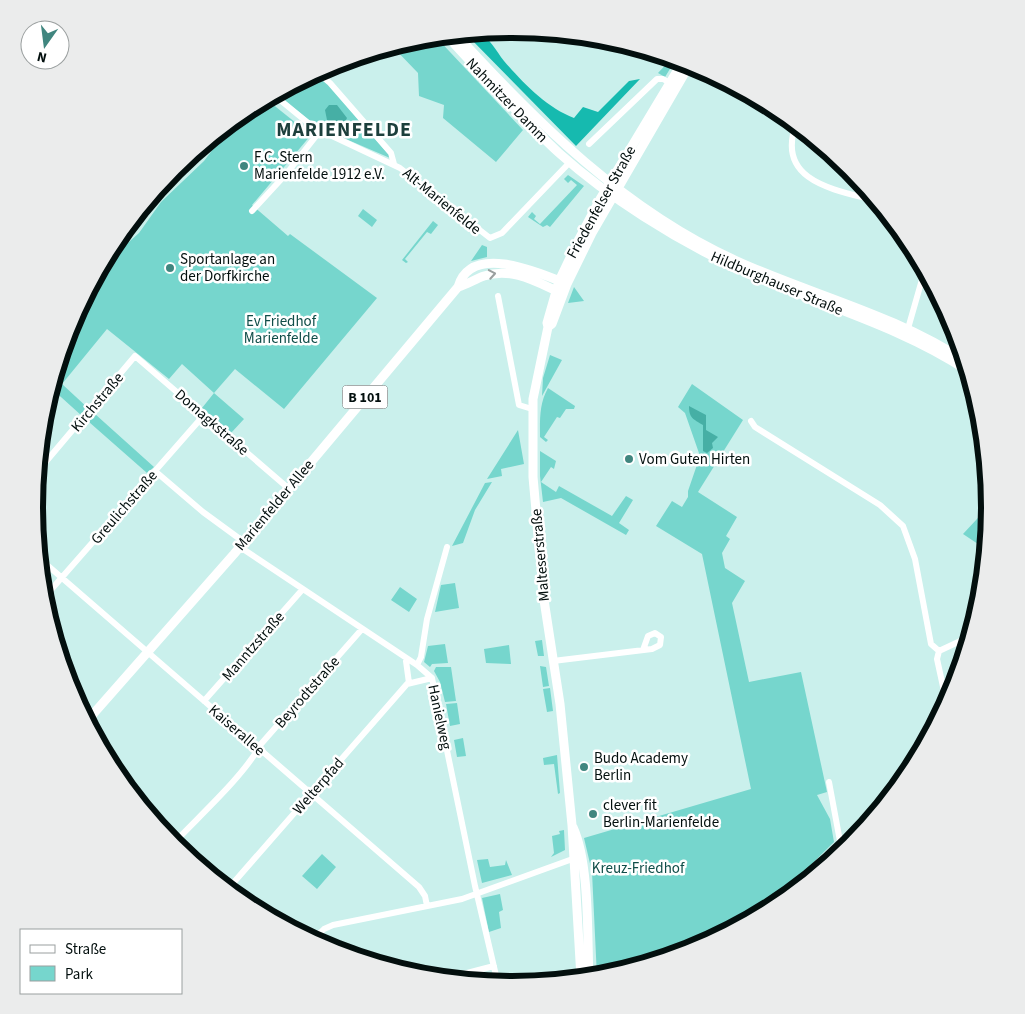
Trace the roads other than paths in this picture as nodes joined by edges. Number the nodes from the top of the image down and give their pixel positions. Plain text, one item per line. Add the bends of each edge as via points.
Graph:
1 (463, 41) edge
2 (452, 42) edge
3 (680, 68) edge
4 (685, 70) edge
5 (323, 77) edge
6 (673, 85) junction
7 (279, 99) edge
8 (320, 131) junction
9 (794, 132) edge
10 (589, 144) dead end
11 (577, 155) junction
12 (570, 162) junction
13 (394, 164) junction
14 (615, 185) junction
15 (606, 190) junction
16 (613, 196) junction
17 (866, 198) edge
18 (252, 211) dead end
19 (922, 278) edge
20 (563, 282) junction
21 (458, 287) junction
22 (559, 292) junction
23 (498, 296) dead end
24 (906, 332) junction
25 (135, 356) joint
26 (957, 357) edge
27 (960, 365) edge
28 (532, 409) junction
29 (204, 415) junction
30 (751, 421) dead end
31 (45, 462) edge
32 (155, 471) junction
33 (288, 488) junction
34 (242, 544) junction
35 (447, 548) dead end
36 (47, 565) edge
37 (62, 578) junction
38 (302, 590) junction
39 (51, 591) edge
40 (362, 629) junction
41 (963, 640) edge
42 (643, 650) dead end
43 (938, 651) junction
44 (148, 652) junction
45 (408, 659) junction
46 (553, 660) junction
47 (418, 666) junction
48 (432, 678) junction
49 (409, 682) junction
50 (944, 693) edge
51 (204, 702) junction
52 (92, 716) edge
53 (259, 748) junction
54 (829, 782) dead end
55 (311, 794) junction
56 (179, 837) edge
57 (841, 842) edge
58 (577, 857) junction
59 (233, 883) edge
60 (477, 893) junction
61 (427, 906) junction
62 (319, 934) edge
63 (583, 947) junction
64 (494, 966) junction
65 (587, 970) edge
66 (581, 971) edge
67 (464, 973) edge
68 (496, 975) edge

1 - 11 main road, Nahmitzer Damm via 535,117
2 - 12 main road, Nahmitzer Damm via 522,117
3 - 6 main road
4 - 6 main road
5 - 13 street, Alt-Marienfelde via 388,149
6 - 10 street via 657,79
6 - 14 main road, Friedenfelser Straße
7 - 8 street, Alt-Marienfelde
8 - 13 street, Alt-Marienfelde
8 - 18 street
9 - 17 street via 792,155 801,171 826,187
11 - 12 main road
11 - 14 main road, Hildburghauser Straße
12 - 13 street, Alt-Marienfelde via 502,233 490,238
12 - 15 main road, Hildburghauser Straße
14 - 15 main road, Friedenfelser Straße
14 - 16 main road, Friedenfelser Straße
14 - 24 main road, Hildburghauser Straße via 665,220 737,261
15 - 16 main road, Hildburghauser Straße
15 - 20 main road, Friedenfelser Straße
16 - 20 main road, Friedenfelser Straße
16 - 24 main road, Hildburghauser Straße via 729,264
19 - 24 street
20 - 21 main road, Marienfelder Allee / B 101 via 525,267 495,264 470,271
20 - 22 main road, Friedenfelser Straße
21 -> 22 main road, Marienfelder Allee / B 101 via 481,276 505,272
21 - 33 main road, Marienfelder Allee / B 101
22 - 28 main road, Friedenfelser Straße via 547,323
23 - 28 street via 519,405
24 - 26 main road, Hildburghauser Straße
24 - 27 main road, Hildburghauser Straße
25 - 29 street, Domagkstraße
25 - 31 street, Kirchstraße
28 - 46 main road, Malteserstraße via 534,491
29 - 32 street, Greulichstraße
29 - 33 street, Domagkstraße
30 - 43 street via 880,505 898,521 913,551 931,644
32 - 34 street, Hanielweg
32 - 37 street, Greulichstraße
33 - 34 main road, Marienfelder Allee / B 101
34 - 38 street, Hanielweg
34 - 44 main road, Marienfelder Allee / B 101
35 - 47 street
36 - 37 street, Kaiserallee
37 - 39 street, Greulichstraße
37 - 44 street, Kaiserallee
38 - 40 street, Hanielweg
38 - 51 street, Manntzstraße
40 - 45 street, Hanielweg
40 - 53 street, Beyrodtstraße
41 - 43 street
42 - 46 street
43 - 50 street
44 - 51 street, Kaiserallee
44 - 52 main road, Marienfelder Allee / B 101
45 - 47 street, Hanielweg
45 - 49 street
46 - 58 main road, Malteserstraße via 572,825 578,838
47 - 48 street, Hanielweg
48 - 49 street
48 - 60 street, Hanielweg
49 - 55 street, Welterpfad
51 - 53 street, Kaiserallee
53 - 55 street, Kaiserallee
53 - 56 street, Beyrodtstraße
54 - 57 street
55 - 59 street, Welterpfad
55 - 61 street, Kaiserallee via 418,887
58 - 60 street
58 - 63 main road, Malteserstraße
60 - 61 street
60 - 64 street, Hanielweg
61 - 62 street via 332,925
63 - 65 main road, Malteserstraße
63 - 66 main road, Malteserstraße
64 - 67 street
64 - 68 street, Hanielweg

